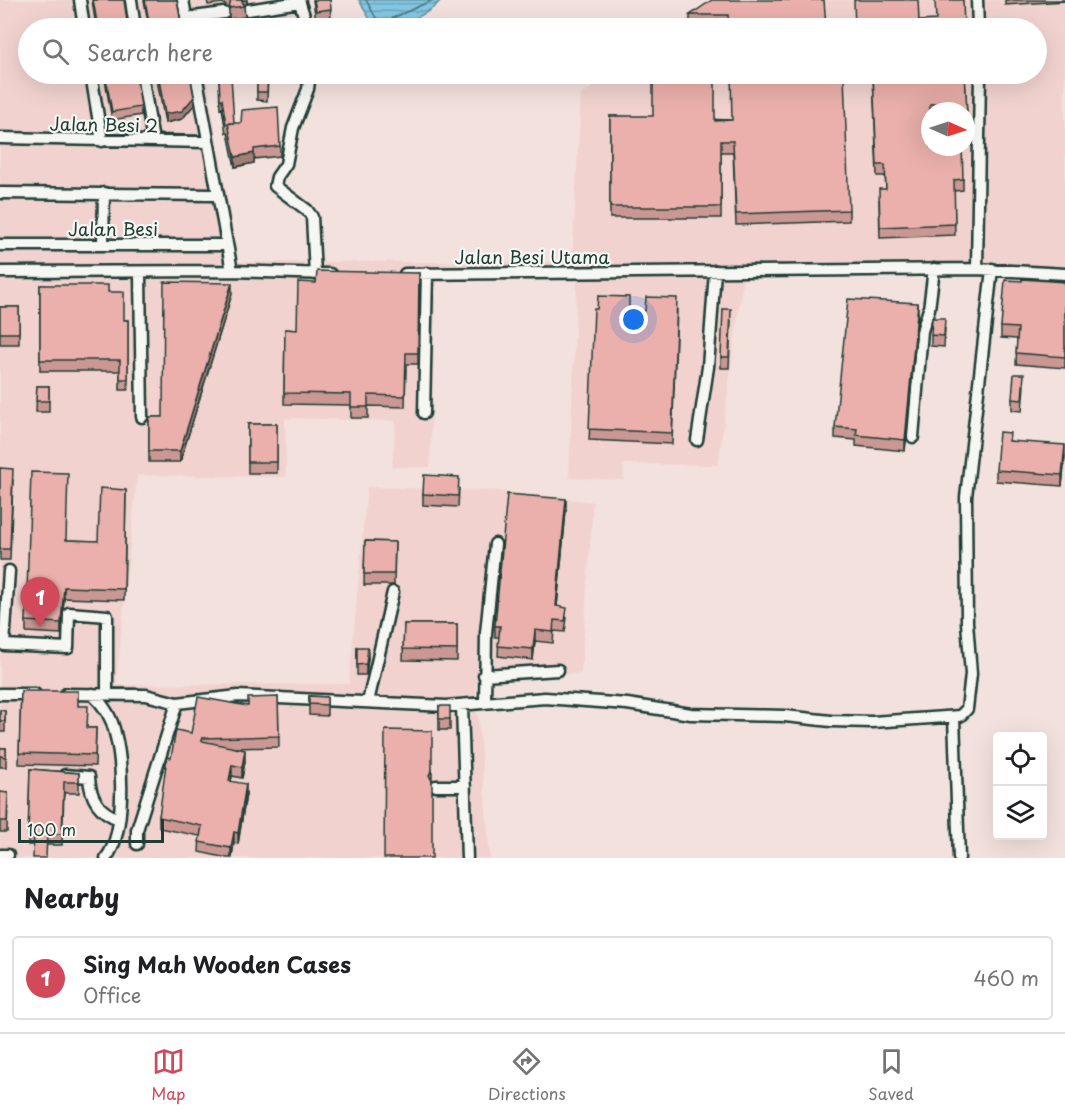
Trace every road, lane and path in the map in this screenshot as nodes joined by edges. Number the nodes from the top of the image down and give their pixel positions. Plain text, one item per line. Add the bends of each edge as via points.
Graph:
1 (80, 0) edge
2 (131, 0) edge
3 (183, 0) edge
4 (977, 0) edge
5 (299, 1) edge
6 (248, 10) dead end
7 (224, 13) dead end
8 (83, 18) edge
9 (134, 18) edge
10 (186, 18) edge
11 (206, 18) edge
12 (305, 18) edge
13 (978, 18) edge
14 (93, 84) edge
15 (144, 84) edge
16 (198, 84) edge
17 (309, 84) edge
18 (980, 84) edge
19 (0, 138) edge
20 (102, 141) junction
21 (153, 141) junction
22 (208, 142) junction
23 (0, 193) edge
24 (104, 193) junction
25 (216, 195) junction
26 (104, 243) junction
27 (0, 245) edge
28 (226, 245) junction
29 (977, 268) junction
30 (934, 269) junction
31 (992, 269) junction
32 (232, 271) junction
33 (0, 272) edge
34 (715, 272) junction
35 (427, 273) junction
36 (140, 274) junction
37 (315, 274) junction
38 (338, 274) edge
39 (394, 274) edge
40 (1065, 274) edge
41 (424, 413) dead end
42 (142, 417) dead end
43 (913, 437) dead end
44 (697, 440) dead end
45 (495, 544) dead end
46 (9, 571) dead end
47 (393, 592) dead end
48 (3, 616) edge
49 (558, 670) dead end
50 (484, 675) junction
51 (107, 693) junction
52 (0, 694) edge
53 (92, 694) junction
54 (368, 702) junction
55 (177, 703) junction
56 (485, 704) junction
57 (462, 706) junction
58 (954, 717) junction
59 (57, 775) edge
60 (436, 786) dead end
61 (465, 786) junction
62 (119, 819) junction
63 (136, 844) dead end
64 (106, 858) edge
65 (467, 858) edge
66 (959, 858) edge

1 - 8 street
2 - 9 street
3 - 10 street
4 - 13 street
5 - 6 street
5 - 12 street
7 - 11 street
14 - 20 street
15 - 21 street
16 - 22 street
17 - 37 street via 275,186 312,217
18 - 29 street
19 - 20 street, Jalan Besi 2
20 - 21 street, Jalan Besi 2
21 - 22 street, Jalan Besi 2
22 - 25 street
23 - 24 street
24 - 25 street
24 - 26 street
25 - 28 street
26 - 27 street, Jalan Besi
26 - 28 street, Jalan Besi
28 - 32 street
29 - 30 street, Jalan Besi Utama
29 - 31 street, Jalan Besi Utama
30 - 34 street, Jalan Besi Utama
30 - 43 street via 922,331
31 - 40 street, Jalan Besi Utama
31 - 58 street via 966,497 970,682 967,709
32 - 36 street
32 - 37 street
33 - 36 street
34 - 35 street, Jalan Besi Utama
34 - 44 street via 708,366
35 - 39 street, Jalan Besi Utama
35 - 41 street
36 - 42 street
37 - 38 street
45 - 50 street
46 - 48 street
47 - 54 street
48 - 51 street via 4,645 68,648 69,614 107,616
49 - 50 street
50 - 56 street
51 - 53 street
51 - 55 street via 146,695
52 - 53 street
53 - 62 street via 104,708 116,736 122,791
54 - 55 street via 238,696
54 - 57 street
55 - 63 street
56 - 57 street
56 - 58 street via 545,698 691,714 785,716 831,722
57 - 61 street
58 - 66 street
59 - 62 street via 89,777 90,796 108,815
60 - 61 street
61 - 65 street
62 - 64 street

